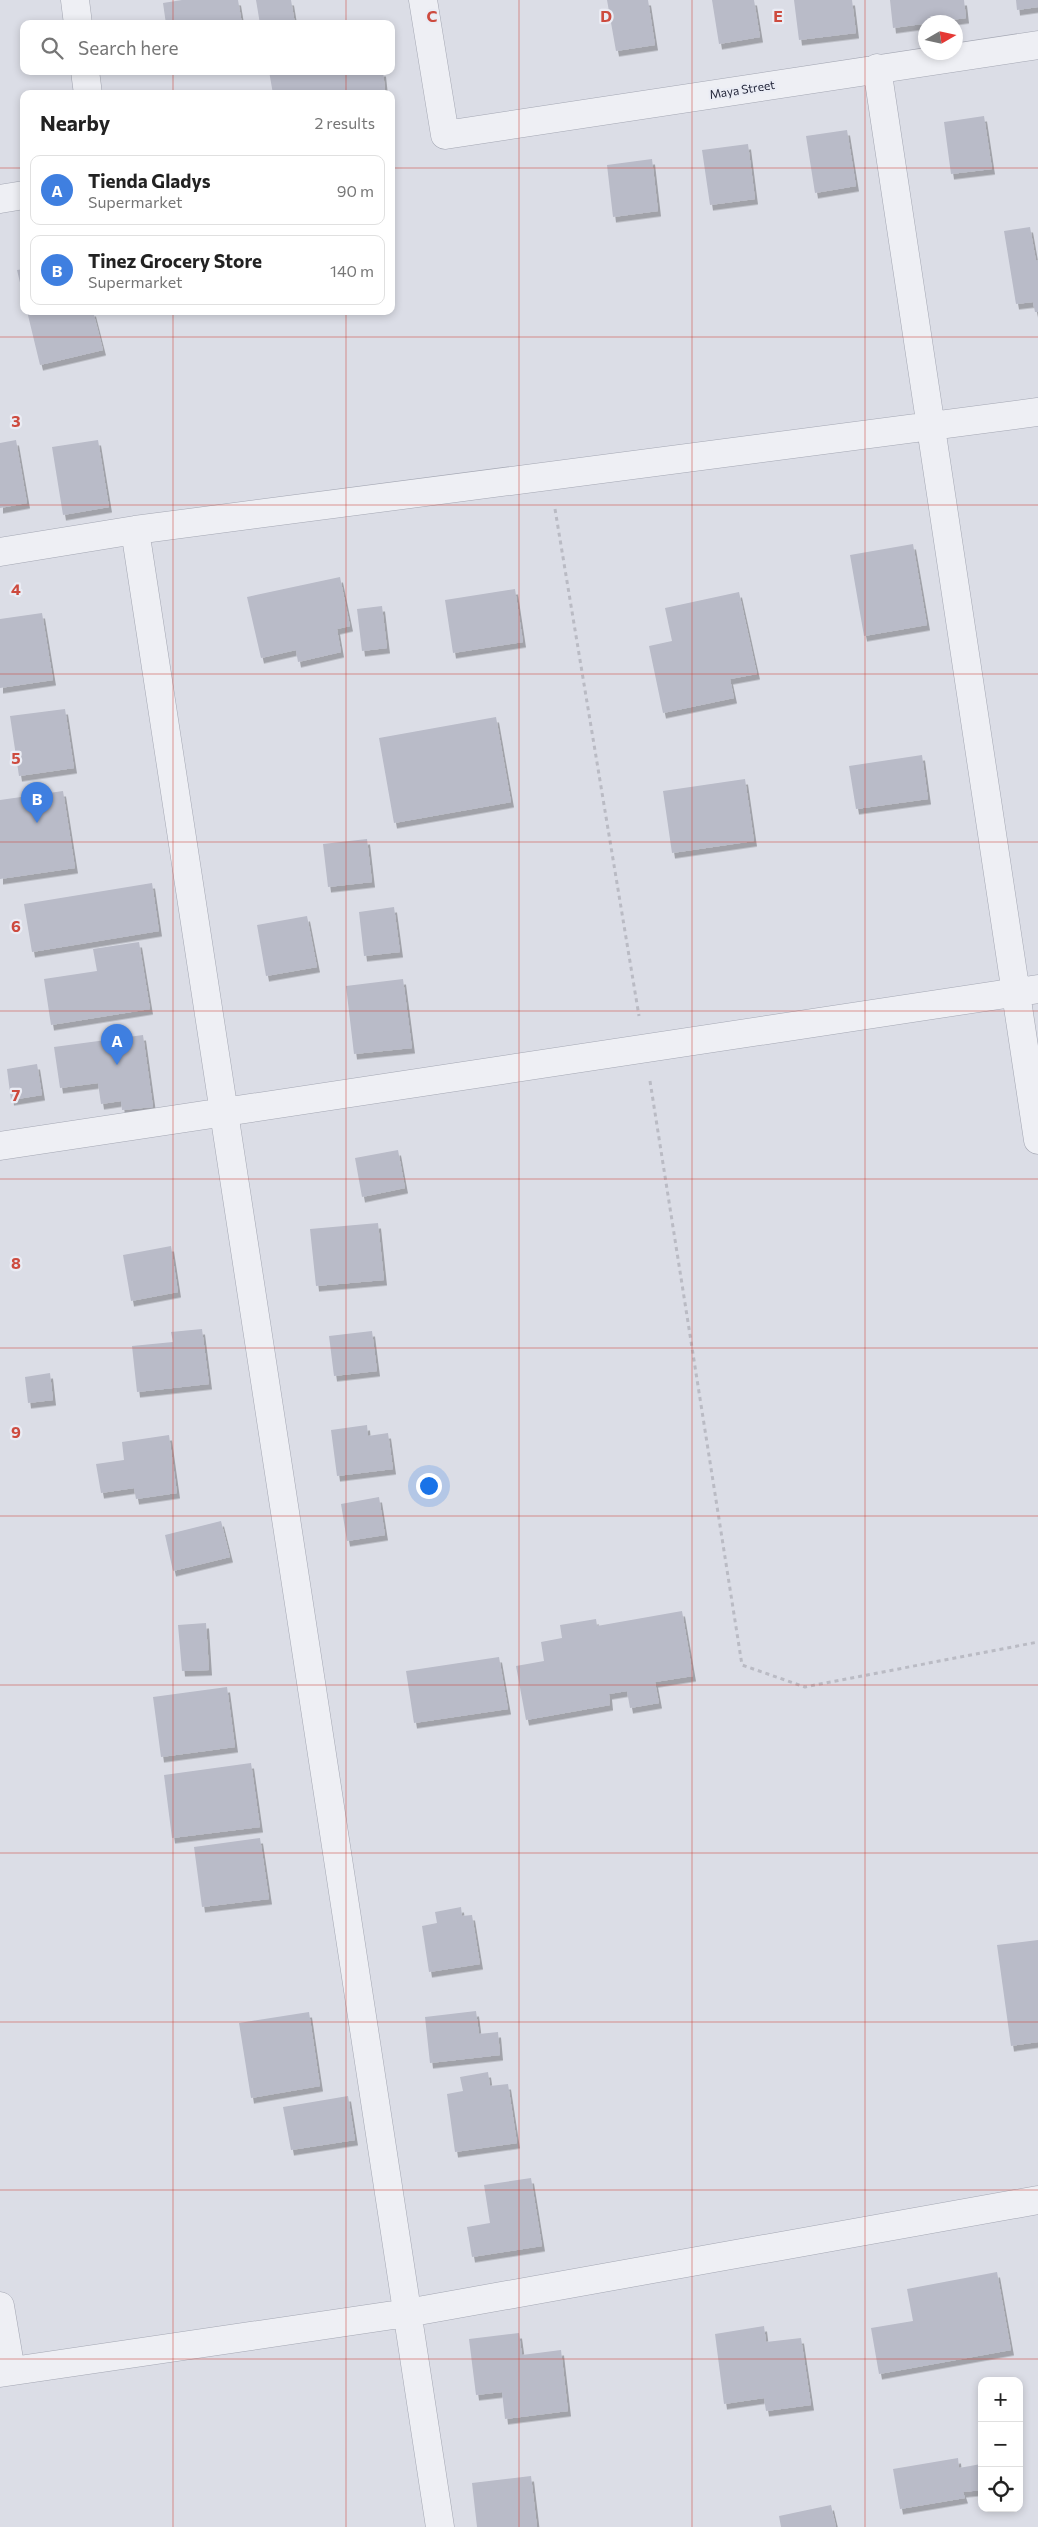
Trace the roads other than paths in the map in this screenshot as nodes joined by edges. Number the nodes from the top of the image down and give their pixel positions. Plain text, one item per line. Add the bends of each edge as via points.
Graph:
1 (75, 0) edge
2 (424, 0) edge
3 (78, 20) edge
4 (1038, 45) edge
5 (877, 68) junction
6 (86, 75) edge
7 (87, 90) edge
8 (20, 196) edge
9 (0, 199) edge
10 (1038, 412) edge
11 (931, 426) junction
12 (135, 530) junction
13 (0, 552) edge
14 (1027, 991) edge
15 (224, 1111) junction
16 (1038, 1140) edge
17 (0, 1146) edge
18 (1038, 2200) edge
19 (0, 2306) edge
20 (407, 2314) junction
21 (5, 2372) edge
22 (440, 2527) edge

1 - 3 street
2 - 5 street, Maya Street via 445,135
4 - 5 street, Maya Street
5 - 11 street
6 - 7 street
8 - 9 street
10 - 11 street
11 - 12 street
11 - 14 street
12 - 13 street
12 - 15 street
14 - 15 street
14 - 16 street
15 - 17 street
15 - 20 street
18 - 20 street
19 - 21 street
20 - 21 street
20 - 22 street

